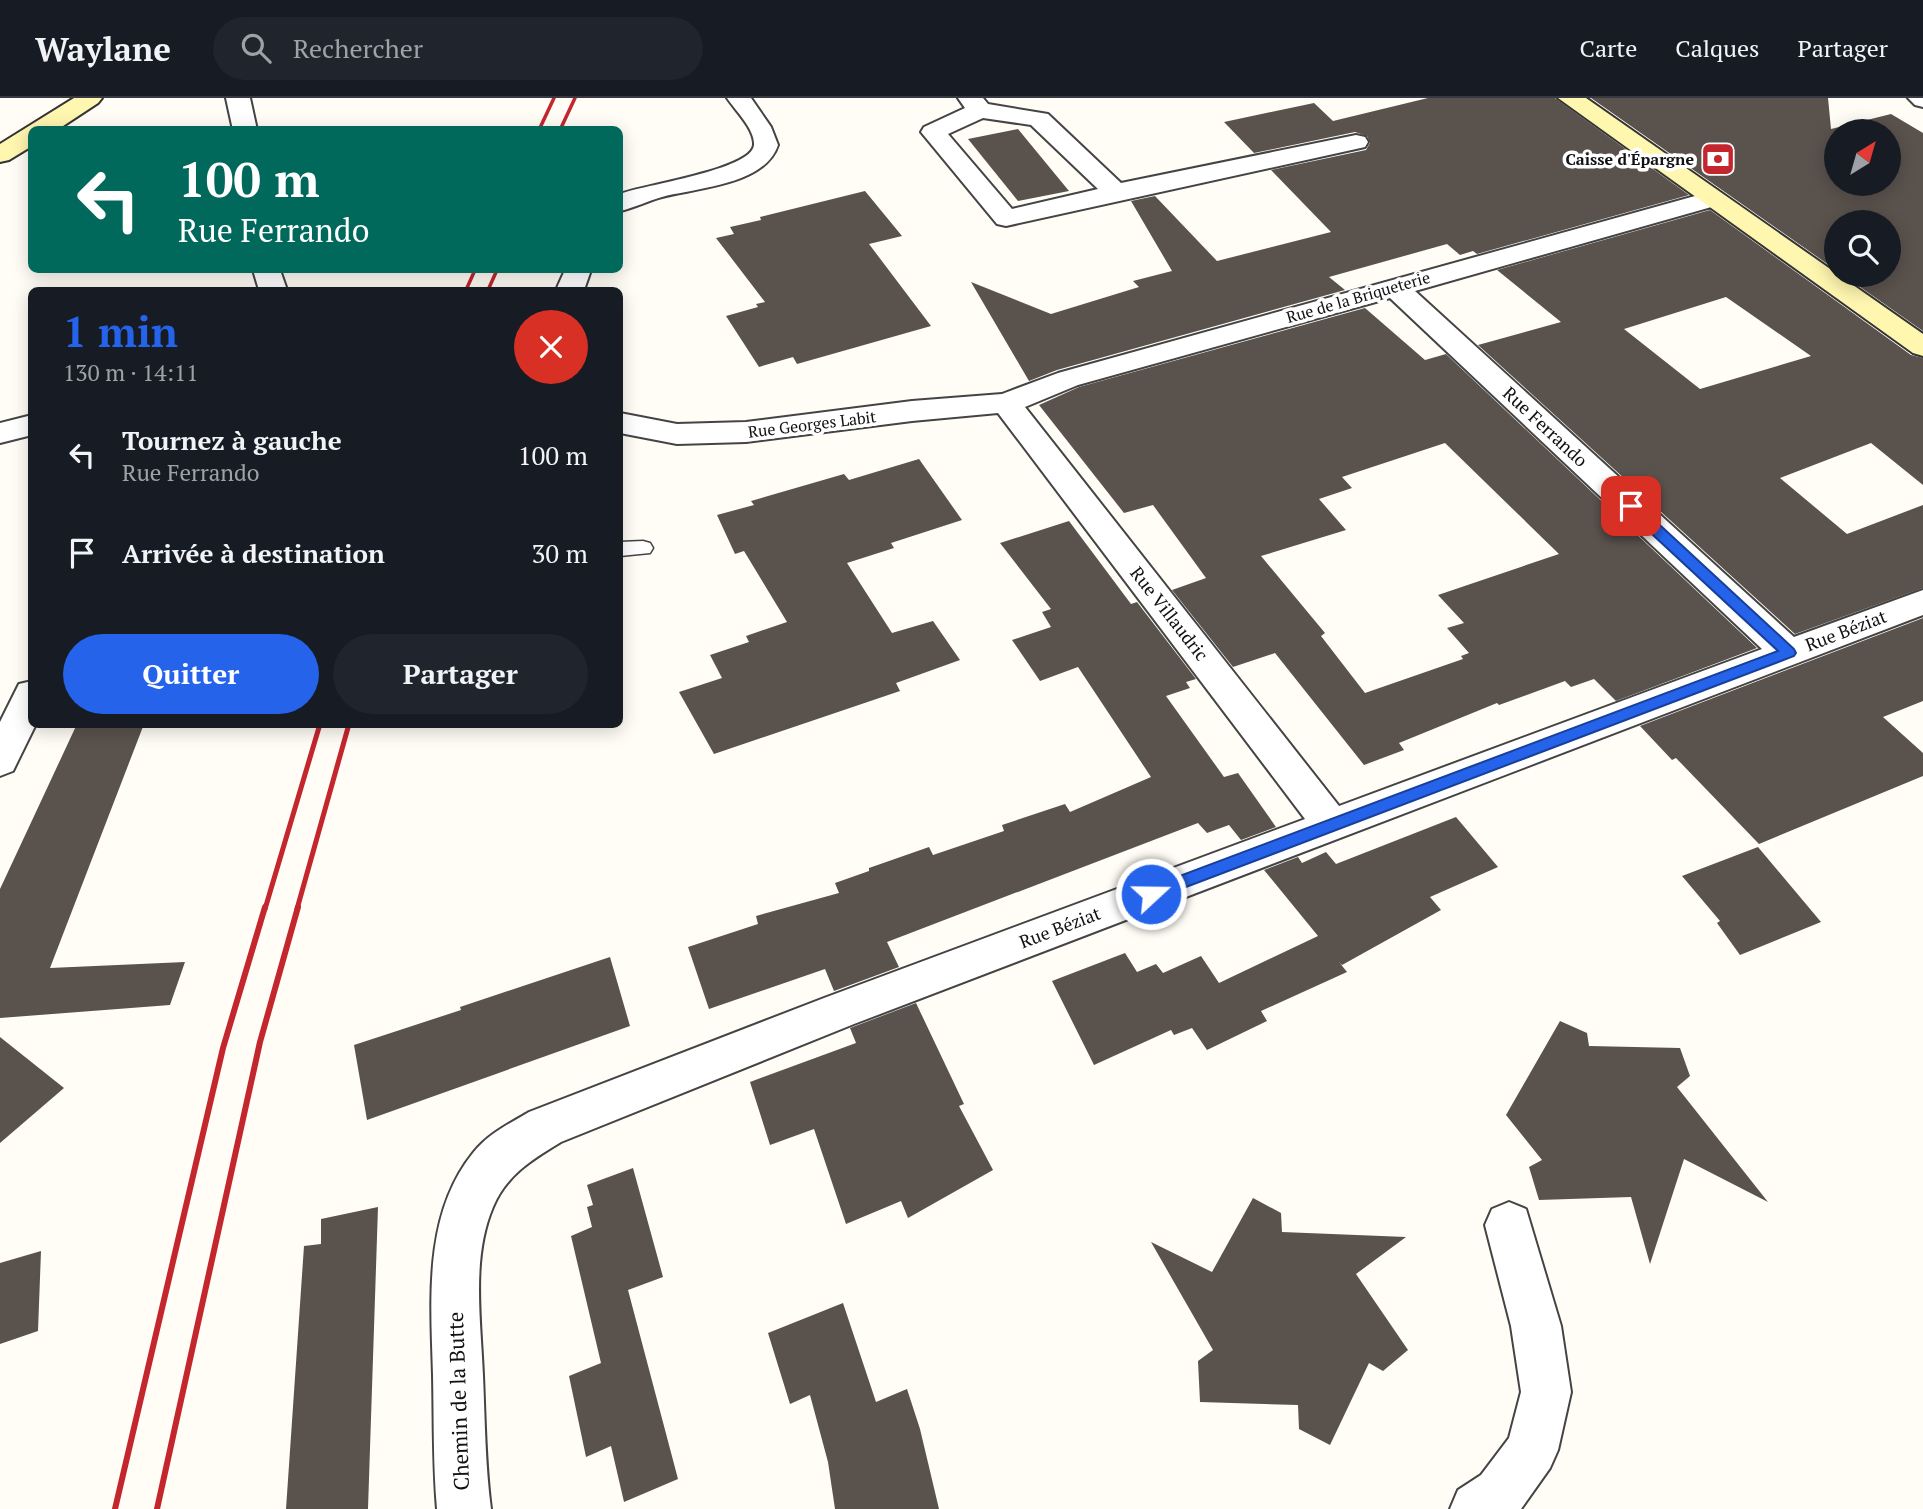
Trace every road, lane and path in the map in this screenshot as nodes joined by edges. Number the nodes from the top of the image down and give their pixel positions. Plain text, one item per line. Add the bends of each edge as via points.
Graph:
1 (90, 98) edge
2 (238, 98) edge
3 (739, 98) edge
4 (1570, 98) edge
5 (975, 104) edge
6 (46, 126) edge
7 (244, 126) edge
8 (28, 138) edge
9 (1356, 142) dead end
10 (0, 155) edge
11 (1116, 192) junction
12 (1713, 199) junction
13 (623, 202) edge
14 (1394, 287) junction
15 (1923, 346) edge
16 (1006, 402) junction
17 (623, 424) edge
18 (28, 426) edge
19 (0, 433) edge
20 (643, 548) dead end
21 (623, 549) edge
22 (1923, 602) edge
23 (1789, 653) junction
24 (28, 703) edge
25 (0, 761) edge
26 (1332, 825) junction
27 (1509, 1225) dead end
28 (454, 1293) joint
29 (464, 1509) edge
30 (1478, 1509) edge

1 - 6 main road
2 - 7 street
3 - 13 street via 764,137 762,155 734,171
4 - 12 main road
5 - 11 street via 1039,119
5 - 11 street via 933,132 1006,218
8 - 10 main road
9 - 11 street
12 - 14 street, Rue de la Briqueterie
12 - 15 main road
14 - 16 street, Rue de la Briqueterie
14 - 23 street, Rue Ferrando
16 - 17 street, Rue Georges Labit via 746,432 677,435
16 - 26 street, Rue Villaudric
18 - 19 street
20 - 21 lane
22 - 23 street, Rue Béziat
23 - 26 street, Rue Béziat
24 - 25 street
26 - 28 street, Rue Béziat via 839,1011 545,1128 489,1169 471,1200 458,1239
27 - 30 street via 1536,1326 1546,1392 1532,1450 1500,1494
28 - 29 street, Chemin de la Butte

